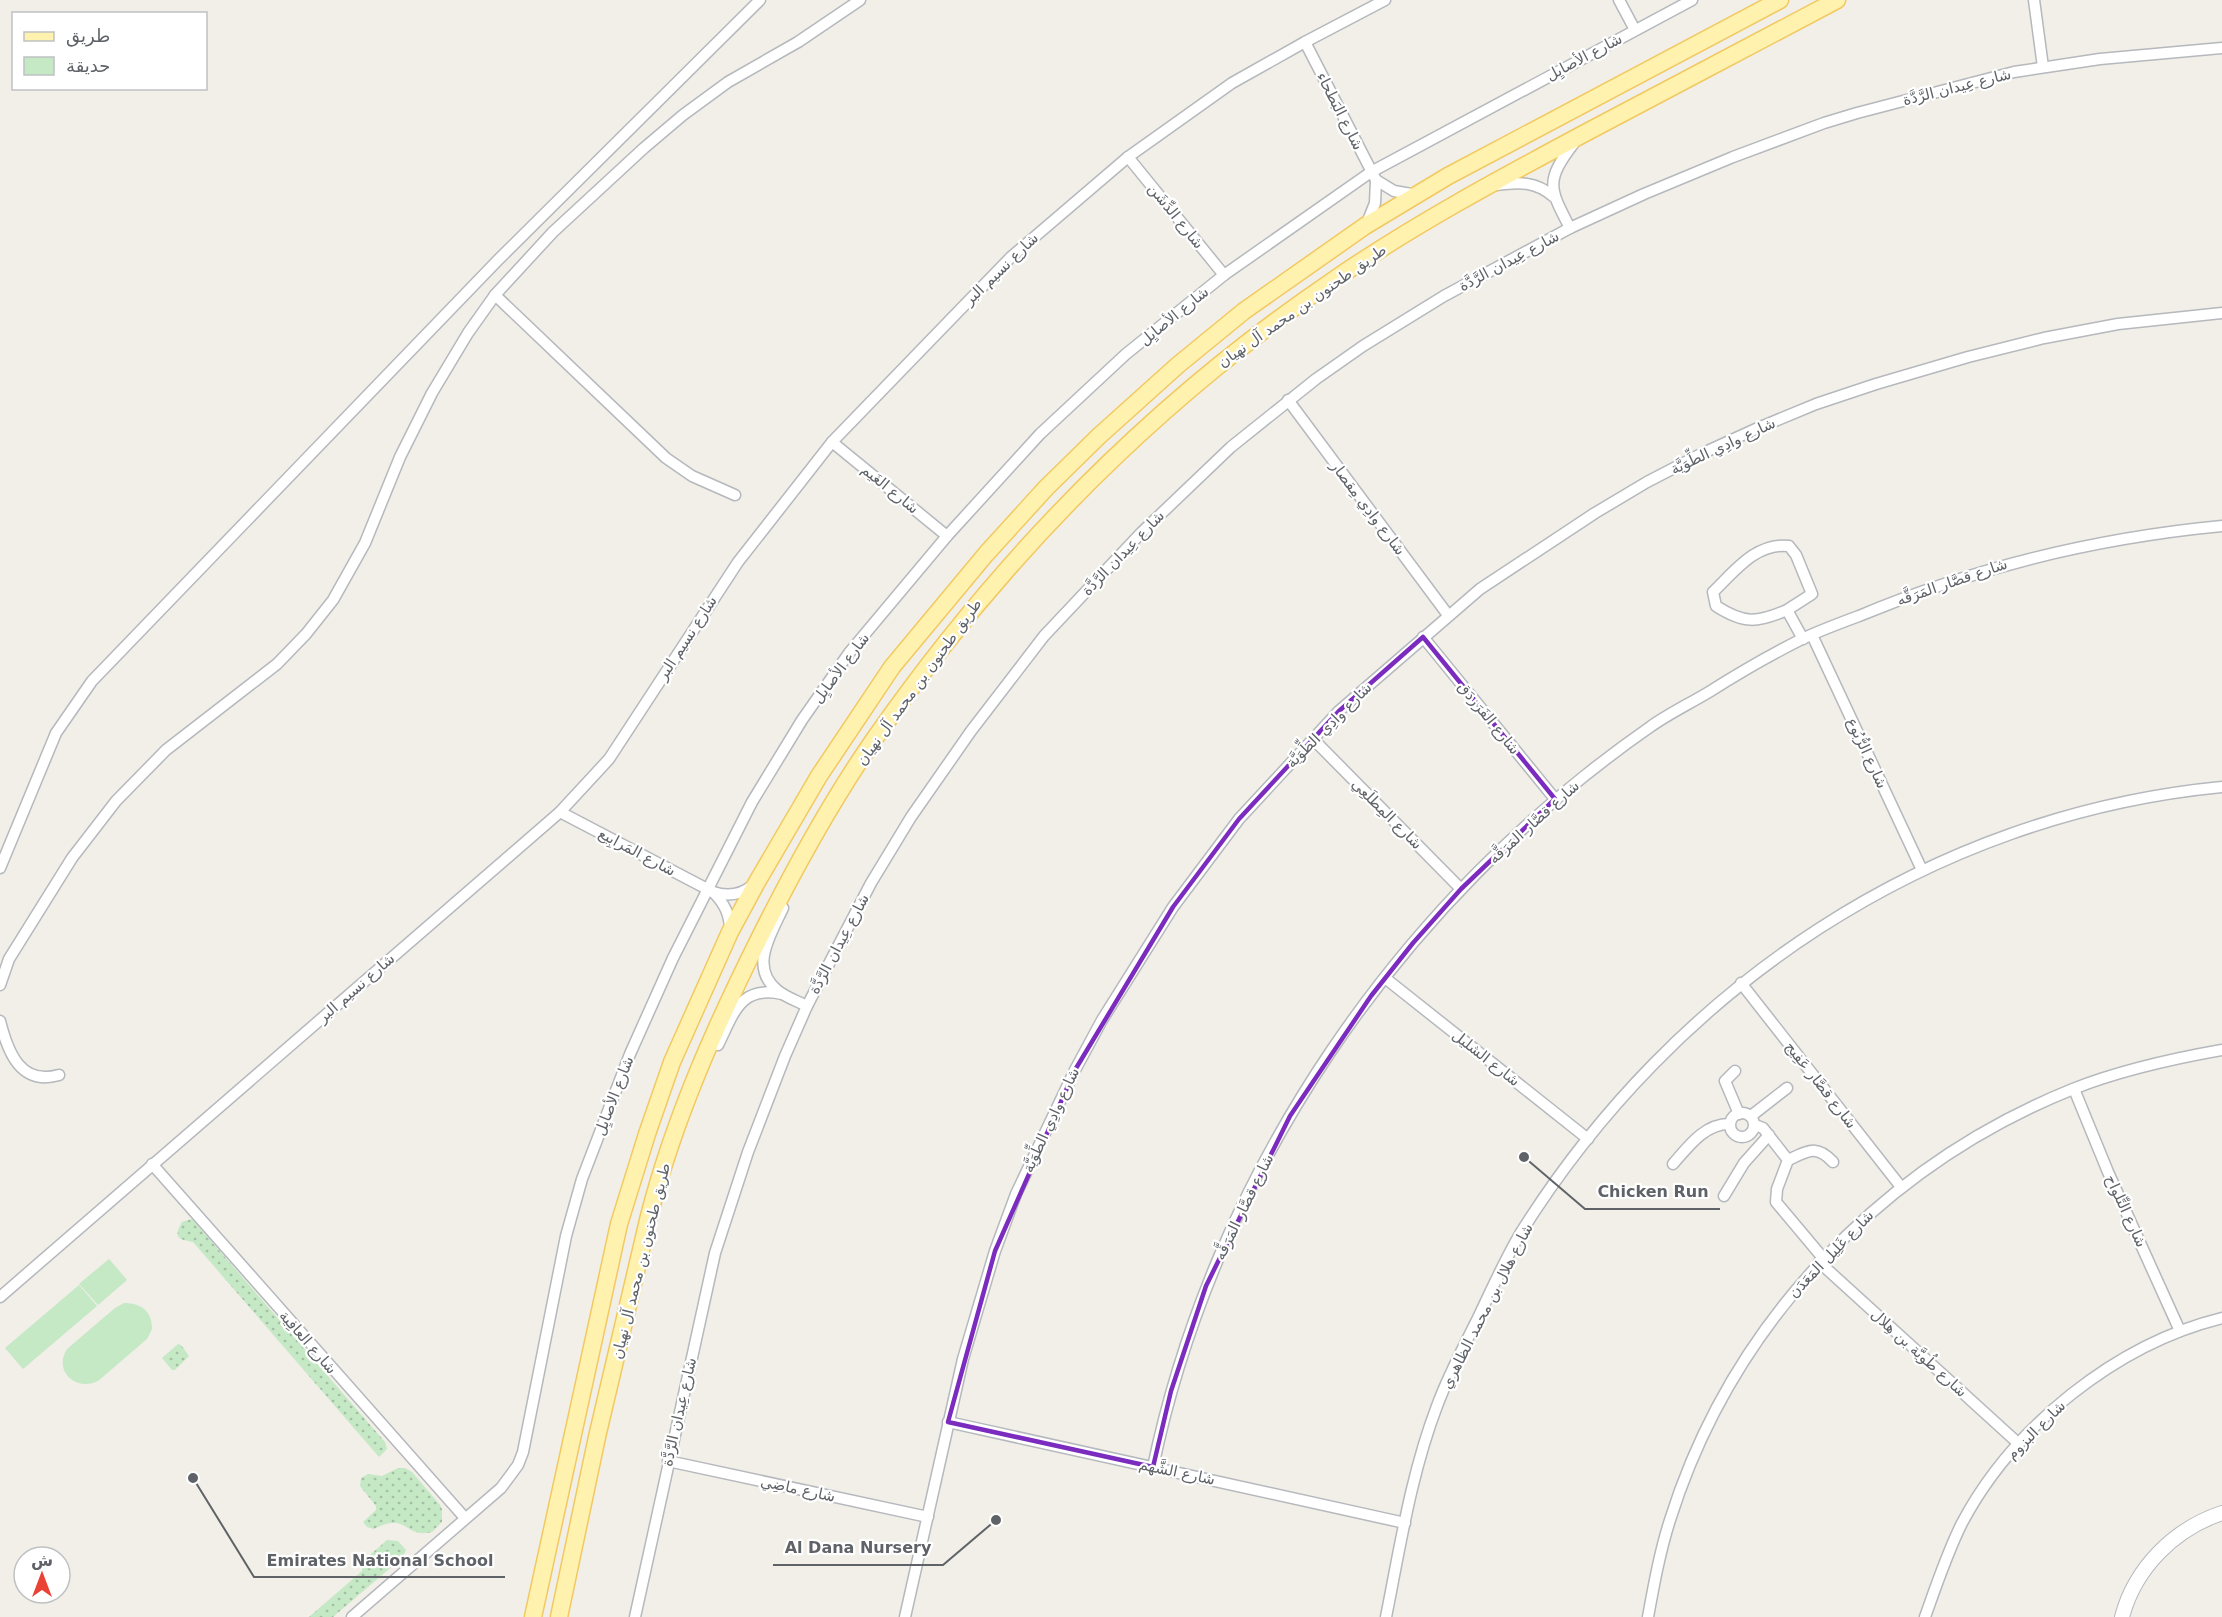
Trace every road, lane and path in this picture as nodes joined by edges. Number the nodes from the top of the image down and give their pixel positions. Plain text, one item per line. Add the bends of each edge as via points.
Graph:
1 (760, 0) edge
2 (860, 0) edge
3 (1385, 0) edge
4 (1619, 0) edge
5 (1692, 0) edge
6 (1780, 0) edge
7 (1837, 0) edge
8 (2034, 0) edge
9 (1635, 30) junction
10 (1305, 42) junction
11 (2222, 48) edge
12 (2043, 67) junction
13 (1577, 138) junction
14 (1128, 157) junction
15 (1373, 176) junction
16 (1483, 187) junction
17 (1417, 195) junction
18 (1554, 197) junction
19 (1365, 226) junction
20 (1570, 228) junction
21 (1224, 275) junction
22 (495, 295) junction
23 (2222, 313) edge
24 (1288, 400) junction
25 (832, 442) junction
26 (735, 495) dead end
27 (2222, 526) edge
28 (947, 536) junction
29 (1787, 610) junction
30 (1448, 615) junction
31 (1423, 637) junction
32 (1807, 637) junction
33 (1313, 739) junction
34 (2222, 788) edge
35 (1555, 800) junction
36 (560, 812) junction
37 (0, 868) edge
38 (1922, 870) junction
39 (793, 873) junction
40 (757, 882) junction
41 (1461, 889) junction
42 (711, 890) junction
43 (730, 932) junction
44 (1385, 978) junction
45 (1741, 983) junction
46 (0, 985) edge
47 (782, 994) junction
48 (807, 1006) junction
49 (0, 1021) edge
50 (2222, 1050) edge
51 (1735, 1071) dead end
52 (59, 1075) dead end
53 (1787, 1088) dead end
54 (2074, 1089) junction
55 (684, 1105) junction
56 (1739, 1114) junction
57 (1753, 1120) junction
58 (1729, 1124) junction
59 (1769, 1135) junction
60 (1588, 1138) junction
61 (1788, 1160) junction
62 (1833, 1162) dead end
63 (152, 1164) junction
64 (1673, 1164) dead end
65 (1901, 1187) junction
66 (1724, 1196) dead end
67 (1821, 1260) junction
68 (0, 1297) edge
69 (2222, 1317) edge
70 (2180, 1331) junction
71 (948, 1422) junction
72 (2019, 1444) junction
73 (668, 1461) junction
74 (1153, 1467) junction
75 (2222, 1513) edge
76 (928, 1517) junction
77 (465, 1518) junction
78 (1405, 1523) junction
79 (352, 1617) edge
80 (533, 1617) edge
81 (559, 1617) edge
82 (635, 1617) edge
83 (905, 1617) edge
84 (1387, 1617) edge
85 (1648, 1617) edge
86 (1925, 1617) edge
87 (2122, 1617) edge

1 - 37 street via 498,260 92,681 56,733
2 - 22 street via 728,82 683,115 553,232
3 - 10 street, شارع نسيم البر
4 - 9 street
5 - 9 street, شارع الأصايِل
6 - 17 main road, طريق طحنون بن محمد آل نهيان
7 - 13 main road, طريق طحنون بن محمد آل نهيان
8 - 12 street
9 - 15 street, شارع الأصايِل
10 - 14 street, شارع نسيم البر via 1232,83
10 - 15 street, شارع البَطحاء
11 - 12 street, شارع عِيدان الرَّدَّة
12 - 20 street, شارع عِيدان الرَّدَّة via 1824,123 1733,156
13 - 16 main road, طريق طحنون بن محمد آل نهيان
13 - 18 street via 1555,171
14 - 21 street, شارع الدِّشَن
14 - 25 street, شارع نسيم البر via 1011,257
15 - 17 street via 1394,191
15 - 19 street via 1375,203
15 - 21 street, شارع الأصايِل
16 - 18 street via 1525,182
16 - 39 main road, طريق طحنون بن محمد آل نهيان via 1270,324 1197,381 1067,504 950,636 872,742
17 - 19 main road, طريق طحنون بن محمد آل نهيان
18 - 20 street, شارع عِيدان الرَّدَّة
19 - 40 main road, طريق طحنون بن محمد آل نهيان via 1211,338 1099,435 1046,488 892,667 819,776
20 - 24 street, شارع عِيدان الرَّدَّة via 1444,296 1363,346
21 - 28 street, شارع الأصايِل via 1126,354 1040,434
22 - 26 street via 666,458 692,476
22 - 46 street via 432,393 400,457 365,543 333,600 277,664 166,750 116,801 72,858 9,959
23 - 30 street, شارع وادِي الطِّوَيَّة via 2118,324 2044,338 1816,404 1701,454 1647,483 1479,589
24 - 30 street, شارع وادِي مِقصار
24 - 48 street, شارع عِيدان الرَّدَّة via 1231,447 1142,532 1044,636 911,817 871,883
25 - 28 street, شارع الغَيم
25 - 36 street, شارع نسيم البر via 738,562 609,759
27 - 32 street, شارع قصَّار المَرَقَّه via 2135,536 2025,558 1934,587
28 - 42 street, شارع الأصايِل via 849,653 802,720 752,802
29 - 29 street via 1812,594 1789,546 1775,544 1744,560 1713,592 1716,606 1734,618 1763,620
29 - 32 street, شارع الرُّبُوع
30 - 31 street, شارع وادِي الطِّوَيَّة
31 - 33 street, شارع وادِي الطِّوَيَّة
31 - 35 street, شارع الفَرَزدَق
32 - 35 street, شارع قصَّار المَرَقَّه via 1652,726
32 - 38 street, شارع الرُّبُوع
33 - 41 street, شارع المِطلَعِي
33 - 71 street, شارع وادِي الطِّوَيَّة via 1239,819 1173,907 1074,1070 994,1251
34 - 38 street, شارع هلال بن محمد الظاهري via 2094,809 1990,842
35 - 41 street, شارع قصَّار المَرَقَّه
36 - 42 street, شارع المَرابِيع
36 - 63 street, شارع نسيم البر
38 - 45 street, شارع هلال بن محمد الظاهري via 1835,918
39 - 47 street, شارع عِيدان الرَّدَّة via 789,895 763,959 768,980
39 - 55 main road, طريق طحنون بن محمد آل نهيان via 733,991
40 - 42 street, شارع المَرابِيع via 737,894
40 - 43 main road, طريق طحنون بن محمد آل نهيان
41 - 44 street, شارع قصَّار المَرَقَّه
42 - 43 street via 725,906
42 - 77 street, شارع الأصايِل via 673,958 630,1054 582,1179 518,1465 501,1488
43 - 80 main road, طريق طحنون بن محمد آل نهيان via 672,1062 619,1224
44 - 60 street, شارع الشليل
44 - 74 street, شارع قصَّار المَرَقَّه via 1307,1089 1240,1209 1188,1337
45 - 60 street, شارع هلال بن محمد الظاهري via 1632,1085
45 - 65 street, شارع قصَّار عَفِيج
47 - 48 street, شارع عِيدان الرَّدَّة
47 - 55 street, شارع عِيدان الرَّدَّة via 763,991 741,1002 697,1088
48 - 73 street, شارع عِيدان الرَّدَّة via 728,1210
49 - 52 street via 9,1048 25,1071 43,1078
50 - 54 street, شارع غَلِيل المَعَدَن via 2147,1065
51 - 56 street via 1725,1081
53 - 57 street
54 - 65 street, شارع غَلِيل المَعَدَن via 2030,1108 1943,1157
54 - 70 street, شارع التِّلواح
55 - 81 main road, طريق طحنون بن محمد آل نهيان via 649,1216
56 - 57 street via 1748,1113
56 - 58 street
57 - 58 street via 1752,1132 1746,1137 1739,1137
57 - 59 street
58 - 64 street via 1709,1128
59 - 61 street
59 - 66 street via 1744,1163
60 - 78 street, شارع هلال بن محمد الظاهري via 1519,1237 1452,1370 1426,1436
61 - 62 street via 1808,1150 1818,1150
61 - 67 street, شارع طُويَّة بن هِلال via 1776,1202
63 - 68 street, شارع نسيم البر
63 - 77 street, شارع العافِية
65 - 67 street, شارع غَلِيل المَعَدَن
67 - 72 street, شارع طُويَّة بن هِلال
67 - 85 street, شارع غَلِيل المَعَدَن via 1757,1341 1707,1427 1670,1520
69 - 70 street, شارع البزوم
70 - 72 street, شارع البزوم via 2106,1370 2068,1397
71 - 74 street, شارع الشَّهم
71 - 76 street, شارع وادِي الطِّوَيَّة
72 - 86 street, شارع البزوم via 1992,1476 1962,1523
73 - 76 street, شارع ماضِي
73 - 82 street, شارع عِيدان الرَّدَّة
74 - 78 street, شارع الشَّهم
75 - 87 street via 2206,1518 2160,1551 2136,1581
76 - 83 street, شارع وادِي الطِّوَيَّة
77 - 79 street, شارع الأصايِل
78 - 84 street, شارع هلال بن محمد الظاهري

